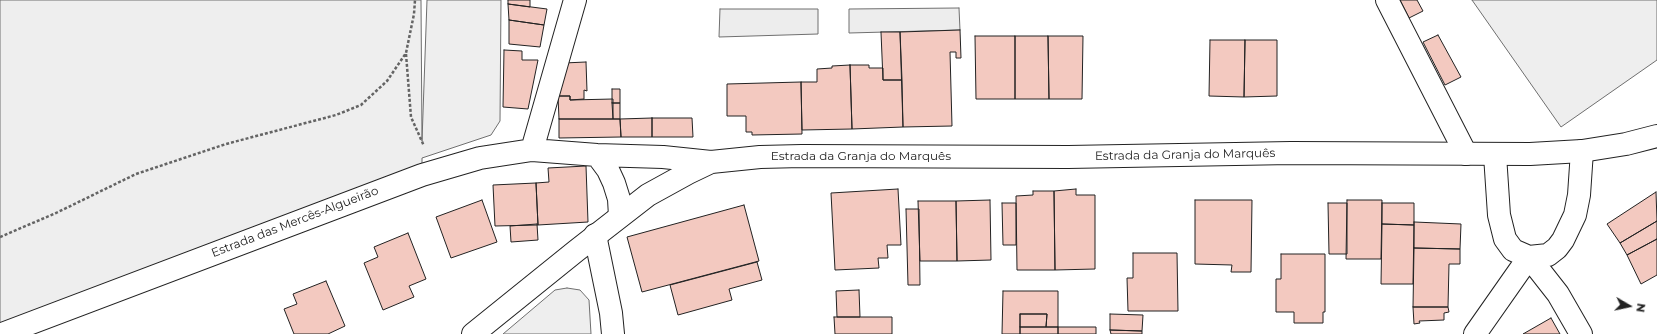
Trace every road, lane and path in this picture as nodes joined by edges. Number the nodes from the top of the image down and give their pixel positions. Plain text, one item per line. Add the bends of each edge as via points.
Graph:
1 (415, 0) edge
2 (575, 0) edge
3 (1387, 0) edge
4 (406, 53) junction
5 (1657, 136) edge
6 (532, 150) junction
7 (1582, 151) junction
8 (1466, 154) junction
9 (597, 155) junction
10 (1495, 155) junction
11 (711, 162) junction
12 (435, 171) junction
13 (620, 216) junction
14 (595, 235) junction
15 (0, 237) edge
16 (1529, 257) junction
17 (2, 334) edge
18 (473, 334) edge
19 (613, 334) edge
20 (1474, 334) edge
21 (1581, 334) edge

1 - 4 path
2 - 6 street
3 - 8 street
4 - 12 path via 411,117
4 - 15 path via 387,81 361,105 336,115 226,144 136,174
5 - 7 street, Estrada da Granja do Marquês
6 - 9 street, Estrada das Mercês-Algueirão
6 - 12 street, Estrada das Mercês-Algueirão via 480,158
7 - 10 street, Estrada da Granja do Marquês
7 - 16 street via 1578,202 1564,240 1548,254
8 - 10 street, Estrada da Granja do Marquês
8 - 11 street, Estrada da Granja do Marquês via 802,156
9 - 11 street, Estrada da Granja do Marquês via 663,157
9 - 13 street via 614,183
10 - 16 street via 1499,215 1505,239 1514,250
11 - 13 street, Estrada da Granja do Marquês via 648,195
12 - 17 street, Estrada das Mercês-Algueirão
13 - 14 street, Estrada da Granja do Marquês
14 - 18 street, Estrada da Granja do Marquês
14 - 19 street
16 - 20 street
16 - 21 street via 1558,294

